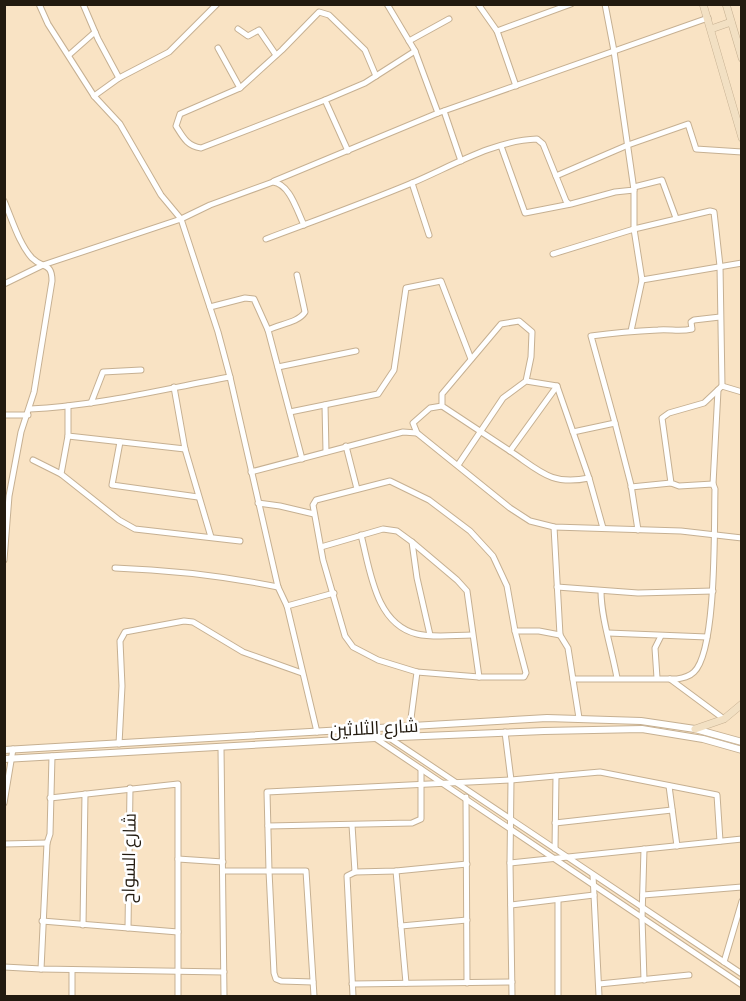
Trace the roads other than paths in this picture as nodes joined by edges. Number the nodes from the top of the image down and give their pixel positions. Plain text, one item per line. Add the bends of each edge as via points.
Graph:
1 (39, 4) edge
2 (83, 4) edge
3 (217, 4) edge
4 (387, 4) edge
5 (478, 4) edge
6 (571, 4) edge
7 (604, 4) edge
8 (704, 4) edge
9 (728, 6) edge
10 (708, 18) junction
11 (449, 19) dead end
12 (731, 22) junction
13 (238, 29) dead end
14 (711, 29) junction
15 (497, 31) junction
16 (95, 32) junction
17 (409, 41) junction
18 (218, 48) dead end
19 (416, 51) junction
20 (614, 51) junction
21 (69, 55) junction
22 (276, 56) junction
23 (741, 58) edge
24 (376, 76) junction
25 (118, 78) junction
26 (516, 86) junction
27 (240, 88) junction
28 (93, 96) junction
29 (325, 99) junction
30 (441, 112) junction
31 (741, 138) edge
32 (628, 145) junction
33 (501, 146) junction
34 (348, 151) junction
35 (741, 152) edge
36 (461, 161) junction
37 (556, 176) junction
38 (273, 182) junction
39 (412, 183) junction
40 (634, 188) junction
41 (4, 201) edge
42 (569, 204) junction
43 (676, 218) junction
44 (181, 219) junction
45 (13, 221) junction
46 (4, 224) edge
47 (304, 225) junction
48 (634, 229) junction
49 (429, 235) dead end
50 (266, 239) dead end
51 (553, 254) dead end
52 (741, 263) edge
53 (43, 265) junction
54 (720, 266) junction
55 (297, 275) dead end
56 (642, 280) junction
57 (4, 284) edge
58 (210, 307) junction
59 (720, 317) junction
60 (268, 330) junction
61 (632, 331) junction
62 (356, 351) dead end
63 (471, 359) junction
64 (278, 367) junction
65 (141, 370) dead end
66 (230, 377) junction
67 (526, 381) junction
68 (557, 386) junction
69 (174, 387) junction
70 (720, 387) junction
71 (741, 392) edge
72 (91, 403) junction
73 (325, 405) junction
74 (68, 406) junction
75 (442, 406) junction
76 (29, 412) junction
77 (290, 412) junction
78 (4, 415) edge
79 (615, 423) junction
80 (480, 432) junction
81 (573, 432) junction
82 (417, 433) junction
83 (68, 435) junction
84 (120, 442) junction
85 (346, 446) junction
86 (185, 449) junction
87 (510, 451) junction
88 (326, 452) junction
89 (302, 459) junction
90 (33, 460) dead end
91 (458, 465) junction
92 (251, 472) junction
93 (61, 474) junction
94 (589, 478) junction
95 (671, 483) junction
96 (713, 484) junction
97 (631, 487) junction
98 (357, 489) junction
99 (7, 494) edge
100 (198, 497) junction
101 (258, 503) junction
102 (314, 514) junction
103 (554, 526) junction
104 (603, 528) junction
105 (638, 530) junction
106 (361, 535) junction
107 (211, 537) junction
108 (714, 537) junction
109 (741, 538) edge
110 (240, 541) dead end
111 (412, 542) junction
112 (5, 546) edge
113 (321, 547) junction
114 (4, 560) edge
115 (115, 568) dead end
116 (557, 586) junction
117 (278, 587) junction
118 (601, 591) junction
119 (713, 591) junction
120 (334, 593) junction
121 (287, 606) junction
122 (515, 632) junction
123 (608, 633) junction
124 (430, 635) junction
125 (472, 635) junction
126 (560, 635) junction
127 (661, 636) junction
128 (707, 638) junction
129 (417, 672) junction
130 (302, 673) junction
131 (479, 677) junction
132 (617, 678) junction
133 (657, 678) junction
134 (573, 679) junction
135 (670, 679) junction
136 (741, 704) edge
137 (579, 718) junction
138 (724, 719) junction
139 (410, 726) junction
140 (695, 729) junction
141 (317, 732) junction
142 (505, 732) junction
143 (388, 737) junction
144 (375, 738) junction
145 (221, 739) junction
146 (317, 741) junction
147 (741, 742) edge
148 (119, 744) junction
149 (222, 748) junction
150 (13, 749) junction
151 (4, 750) edge
152 (741, 750) edge
153 (52, 756) junction
154 (8, 759) edge
155 (421, 769) junction
156 (556, 776) junction
157 (511, 780) junction
158 (442, 783) junction
159 (456, 783) junction
160 (422, 784) junction
161 (669, 786) junction
162 (130, 788) junction
163 (466, 789) junction
164 (84, 794) junction
165 (50, 798) junction
166 (466, 800) junction
167 (4, 802) edge
168 (672, 810) junction
169 (510, 819) junction
170 (555, 823) junction
171 (352, 825) junction
172 (268, 826) junction
173 (510, 829) junction
174 (741, 839) edge
175 (720, 841) junction
176 (47, 843) junction
177 (4, 844) edge
178 (677, 846) junction
179 (555, 849) junction
180 (644, 849) junction
181 (567, 857) junction
182 (553, 858) junction
183 (178, 859) junction
184 (223, 862) junction
185 (510, 863) junction
186 (467, 864) junction
187 (396, 870) junction
188 (223, 871) junction
189 (268, 871) junction
190 (355, 872) junction
191 (593, 874) junction
192 (593, 885) junction
193 (741, 887) edge
194 (594, 895) junction
195 (643, 895) junction
196 (558, 900) junction
197 (741, 902) edge
198 (511, 905) junction
199 (642, 908) junction
200 (642, 918) junction
201 (467, 920) junction
202 (42, 921) junction
203 (83, 925) junction
204 (738, 925) edge
205 (401, 926) junction
206 (128, 928) junction
207 (178, 932) junction
208 (724, 962) junction
209 (4, 967) edge
210 (41, 969) junction
211 (72, 970) junction
212 (178, 972) junction
213 (224, 972) junction
214 (741, 974) edge
215 (689, 975) dead end
216 (644, 980) junction
217 (313, 982) junction
218 (467, 982) junction
219 (512, 982) junction
220 (406, 983) junction
221 (352, 984) junction
222 (599, 984) junction
223 (741, 985) edge
224 (72, 996) edge
225 (178, 996) edge
226 (224, 996) edge
227 (314, 996) edge
228 (352, 996) edge
229 (512, 996) edge
230 (558, 996) edge
231 (599, 996) edge

1 - 21 street
2 - 16 street
3 - 25 street via 169,52
4 - 17 street
5 - 15 street
6 - 15 street
7 - 20 street
8 - 10 main road
9 - 12 main road
10 - 14 main road
10 - 20 street
11 - 17 street
12 - 14 main road
12 - 23 main road
13 - 22 street via 248,36 259,30
14 - 31 main road
15 - 26 street
16 - 21 street
16 - 25 street
17 - 19 street
18 - 27 street
19 - 24 street
19 - 30 street
20 - 26 street
20 - 32 street
21 - 28 street
22 - 24 street via 319,12 329,15 365,50
22 - 27 street
24 - 29 street
25 - 28 street
26 - 30 street
27 - 29 street via 180,114 176,126 186,141 193,147 209,145
28 - 44 street via 120,124 161,195
29 - 34 street
30 - 34 street
30 - 36 street
32 - 35 street via 688,124 696,149
32 - 37 street
32 - 40 street
33 - 36 street
33 - 37 street via 537,139 543,144
33 - 42 street via 525,213
34 - 38 street
36 - 39 street
37 - 42 street
38 - 44 street
38 - 47 street via 288,193
39 - 47 street
39 - 49 street
40 - 42 street
40 - 43 street via 662,180
40 - 48 street
41 - 45 street
43 - 48 street
43 - 54 street via 714,212
44 - 53 street
44 - 58 street
45 - 46 street
45 - 53 street via 32,258
47 - 50 street
48 - 51 street
48 - 56 street
52 - 54 street
53 - 57 street
53 - 76 street via 49,267 52,281
54 - 56 street
54 - 59 street
55 - 60 street via 303,316
56 - 61 street
58 - 60 street via 254,299
58 - 66 street
59 - 61 street via 694,320 692,329 680,332
59 - 70 street
60 - 64 street
61 - 79 street via 591,336
62 - 64 street
63 - 67 street via 501,324 519,321 532,332
63 - 73 street via 441,281 406,288 394,370 378,394
63 - 75 street via 442,394
64 - 77 street
65 - 72 street via 103,372
66 - 69 street
66 - 92 street
67 - 68 street
67 - 80 street via 503,398
68 - 81 street
68 - 87 street
69 - 72 street
69 - 86 street
70 - 71 street
70 - 95 street via 704,403 663,418
70 - 96 street
72 - 74 street
73 - 77 street
73 - 88 street
74 - 76 street
74 - 83 street
75 - 80 street
75 - 82 street via 430,408 413,423
76 - 78 street
76 - 99 street
77 - 89 street
79 - 81 street
79 - 97 street
80 - 87 street
80 - 91 street
81 - 94 street
82 - 85 street via 403,432
82 - 91 street
83 - 84 street
83 - 93 street
84 - 86 street
84 - 100 street via 112,485
85 - 88 street
85 - 98 street
86 - 100 street
87 - 94 street via 552,479
88 - 89 street
89 - 92 street
90 - 93 street
91 - 103 street via 530,521
92 - 101 street
93 - 107 street via 135,529
94 - 104 street
95 - 96 street
95 - 97 street
96 - 108 street
97 - 105 street
98 - 102 street via 316,500
98 - 122 street via 394,482 429,500 470,531 500,568
99 - 112 street
100 - 107 street
101 - 102 street
101 - 117 street
102 - 113 street
103 - 104 street
103 - 116 street
104 - 105 street
105 - 108 street
106 - 111 street via 391,529
106 - 113 street
106 - 124 street via 377,598 386,613 403,628
107 - 110 street
108 - 109 street
108 - 119 street
111 - 124 street
111 - 125 street via 466,591
112 - 114 street
113 - 120 street
115 - 117 street
116 - 118 street
116 - 126 street
117 - 121 street
118 - 119 street
118 - 123 street via 601,610
119 - 128 street
120 - 121 street
120 - 129 street via 345,636 353,647 378,660
121 - 130 street
122 - 126 street
122 - 131 street via 524,677
123 - 127 street
123 - 132 street
124 - 125 street
125 - 131 street
126 - 134 street via 566,640
127 - 128 street
127 - 133 street via 655,648
128 - 135 street via 695,671
129 - 131 street
129 - 139 street
130 - 141 street
130 - 148 street via 243,652 193,622 125,632 120,641
132 - 133 street
132 - 134 street
133 - 135 street
134 - 137 street
135 - 138 street
136 - 138 main road
137 - 139 street, شارع الثلاثين
137 - 140 street, شارع الثلاثين
138 - 140 main road
139 - 141 street, شارع الثلاثين
140 - 147 street, شارع الثلاثين
141 - 145 street, شارع الثلاثين
141 - 146 street
142 - 143 street, شارع الثلاثين
142 - 152 street, شارع الثلاثين via 642,729
142 - 157 street
143 - 144 street, شارع الثلاثين
143 - 159 street
144 - 146 street, شارع الثلاثين
144 - 155 street
145 - 148 street, شارع الثلاثين
145 - 149 street
146 - 149 street, شارع الثلاثين
148 - 150 street, شارع الثلاثين
149 - 153 street, شارع الثلاثين
149 - 184 street
150 - 151 street, شارع الثلاثين
150 - 154 street
153 - 154 street, شارع الثلاثين
153 - 165 street
154 - 167 street
155 - 158 street
155 - 160 street
156 - 157 street
156 - 161 street via 600,772
156 - 170 street
157 - 159 street
157 - 169 street
158 - 159 street
158 - 160 street
158 - 166 street
159 - 163 street
160 - 171 street via 422,819 417,822
160 - 172 street via 267,792
161 - 168 street
161 - 175 street via 717,795
162 - 164 street
162 - 183 street via 178,784
162 - 206 street, شارع السواح
163 - 166 street
163 - 169 street
164 - 165 street
164 - 203 street
165 - 176 street
166 - 173 street
166 - 186 street
168 - 170 street
168 - 178 street
169 - 173 street
169 - 179 street
170 - 179 street
171 - 172 street
171 - 190 street
172 - 189 street
173 - 182 street
173 - 185 street
174 - 175 street
175 - 178 street
176 - 177 street
176 - 202 street
178 - 180 street
179 - 181 street
180 - 181 street
180 - 195 street
181 - 182 street
181 - 191 street
182 - 185 street
182 - 192 street
183 - 184 street
183 - 207 street
184 - 188 street
185 - 198 street
186 - 187 street
186 - 201 street
187 - 190 street
187 - 205 street
188 - 189 street
188 - 213 street
189 - 217 street via 276,979
189 - 217 street via 306,871
190 - 221 street via 347,876
191 - 192 street
191 - 199 street
192 - 194 street
192 - 200 street
193 - 195 street
194 - 196 street
194 - 222 street
195 - 199 street
196 - 198 street
196 - 230 street
197 - 204 street
198 - 219 street
199 - 200 street
199 - 208 street
200 - 216 street
200 - 223 street
201 - 205 street
201 - 218 street
202 - 203 street
202 - 210 street
203 - 206 street
204 - 208 street
205 - 220 street
206 - 207 street
207 - 212 street
208 - 214 street
209 - 210 street
210 - 211 street
211 - 212 street
211 - 224 street
212 - 213 street
212 - 225 street
213 - 226 street
215 - 216 street
216 - 222 street
217 - 227 street
218 - 219 street
218 - 220 street
219 - 229 street
220 - 221 street
221 - 228 street
222 - 231 street

